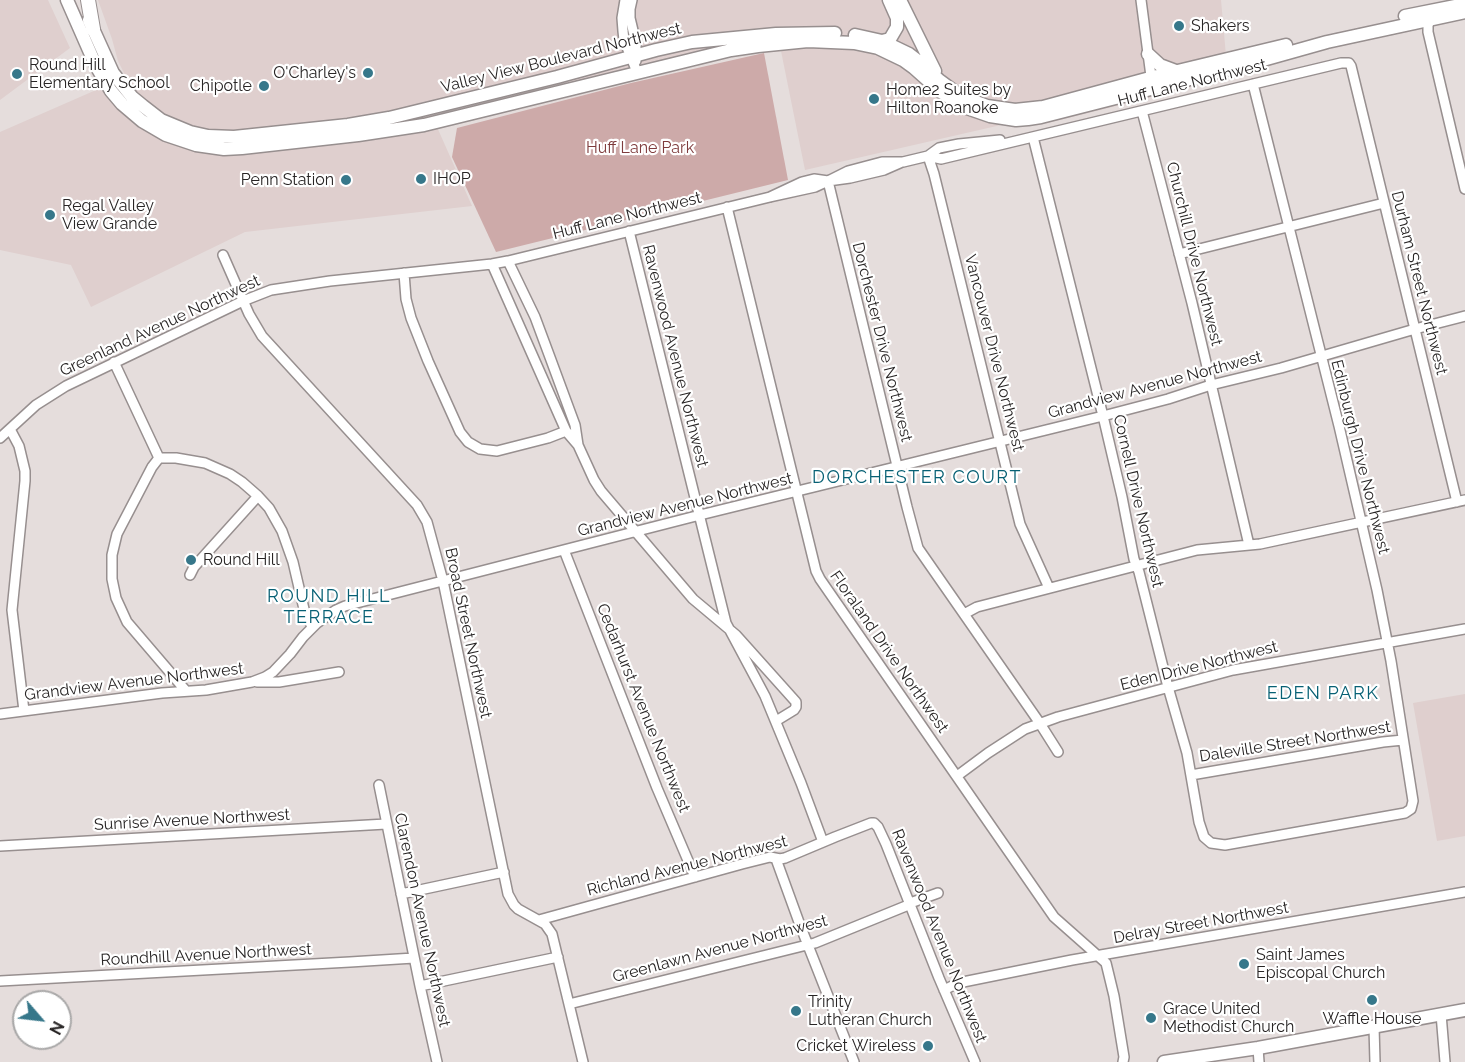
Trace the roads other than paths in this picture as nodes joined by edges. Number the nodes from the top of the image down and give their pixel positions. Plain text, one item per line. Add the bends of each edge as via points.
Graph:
1 (67, 0) edge
2 (81, 0) edge
3 (88, 0) edge
4 (888, 0) edge
5 (900, 0) edge
6 (1141, 0) edge
7 (630, 1) edge
8 (1465, 4) edge
9 (1465, 12) edge
10 (1431, 19) junction
11 (93, 29) junction
12 (798, 33) junction
13 (882, 41) junction
14 (740, 49) junction
15 (1148, 54) junction
16 (633, 56) junction
17 (1177, 71) junction
18 (637, 72) junction
19 (1353, 72) joint
20 (939, 80) junction
21 (1152, 83) junction
22 (1253, 84) junction
23 (442, 105) junction
24 (1142, 111) junction
25 (348, 125) junction
26 (358, 135) junction
27 (1033, 137) junction
28 (269, 146) junction
29 (928, 156) junction
30 (828, 181) junction
31 (1465, 189) edge
32 (1384, 203) junction
33 (726, 207) junction
34 (1288, 228) junction
35 (629, 231) junction
36 (1179, 254) junction
37 (223, 255) dead end
38 (508, 261) junction
39 (492, 264) junction
40 (404, 273) junction
41 (243, 301) junction
42 (1465, 316) edge
43 (1415, 329) junction
44 (1320, 357) junction
45 (114, 362) junction
46 (1211, 385) junction
47 (1103, 416) junction
48 (10, 429) junction
49 (566, 431) junction
50 (0, 438) edge
51 (1000, 442) junction
52 (578, 445) junction
53 (159, 458) junction
54 (897, 466) junction
55 (796, 492) junction
56 (258, 496) junction
57 (1461, 501) edge
58 (700, 515) junction
59 (1361, 522) junction
60 (635, 532) junction
61 (1249, 545) junction
62 (564, 550) junction
63 (1136, 565) junction
64 (190, 575) dead end
65 (442, 581) junction
66 (1049, 588) junction
67 (964, 614) junction
68 (312, 627) junction
69 (728, 628) junction
70 (1465, 629) edge
71 (1388, 643) junction
72 (339, 672) dead end
73 (252, 682) junction
74 (1168, 687) junction
75 (186, 691) junction
76 (24, 711) junction
77 (0, 714) edge
78 (776, 721) junction
79 (1039, 722) junction
80 (1403, 740) junction
81 (1058, 752) dead end
82 (1191, 774) junction
83 (957, 776) junction
84 (379, 785) dead end
85 (1382, 817) joint
86 (874, 823) joint
87 (386, 824) junction
88 (823, 842) junction
89 (0, 846) edge
90 (776, 859) junction
91 (504, 872) junction
92 (695, 877) junction
93 (1465, 892) edge
94 (938, 893) dead end
95 (401, 894) junction
96 (910, 904) junction
97 (538, 920) junction
98 (808, 945) junction
99 (1098, 956) junction
100 (558, 957) junction
101 (414, 958) junction
102 (0, 981) edge
103 (420, 986) junction
104 (944, 990) junction
105 (569, 1004) junction
106 (1465, 1010) edge
107 (1441, 1014) junction
108 (1374, 1027) junction
109 (1258, 1048) junction
110 (437, 1062) edge
111 (583, 1062) edge
112 (854, 1062) edge
113 (975, 1062) edge
114 (1123, 1062) edge
115 (1164, 1062) edge
116 (1259, 1062) edge
117 (1375, 1062) edge
118 (1445, 1062) edge

1 - 28 main road, Valley View Boulevard Northwest via 101,76 135,116 166,135 196,146
2 - 11 main road, Valley View Boulevard Northwest
3 - 11 highway
4 - 13 main road via 897,27 890,39
5 - 20 main road
6 - 15 street
7 - 16 street via 622,18 624,40
8 - 17 main road, Valley View Boulevard Northwest
9 - 10 main road, Valley View Boulevard Northwest
10 - 21 main road, Valley View Boulevard Northwest via 1245,65
10 - 31 street via 1428,32
11 - 25 main road, Valley View Boulevard Northwest via 113,73 132,97 162,120 190,132 234,137
12 - 13 main road, Valley View Boulevard Northwest via 838,33
12 - 14 main road via 743,43
12 - 16 main road, Valley View Boulevard Northwest via 692,42
13 - 20 main road, Valley View Boulevard Northwest via 909,54
14 - 18 main road, Valley View Boulevard Northwest
14 - 21 main road, Valley View Boulevard Northwest via 808,41 867,45 903,60 964,107 1003,118 1041,117
15 - 17 main road via 1160,65
15 - 21 street
16 - 18 street
16 - 23 main road, Valley View Boulevard Northwest
17 - 21 main road, Valley View Boulevard Northwest
18 - 26 main road, Valley View Boulevard Northwest via 424,125
19 - 22 street, Huff Lane Northwest via 1349,63 1341,63
19 - 32 street, Durham Street Northwest
20 - 21 main road, Valley View Boulevard Northwest via 974,102 1015,110
22 - 24 street, Huff Lane Northwest
22 - 34 street, Edinburgh Drive Northwest
23 - 25 main road, Valley View Boulevard Northwest
23 - 26 main road via 438,114
24 - 27 street, Huff Lane Northwest
24 - 36 street, Churchill Drive Northwest
25 - 28 main road via 336,132 272,139
26 - 28 main road, Valley View Boulevard Northwest
27 - 29 street, Huff Lane Northwest via 941,159
27 - 47 street, Cornell Drive Northwest
29 - 30 street, Huff Lane Northwest
29 - 51 street, Vancouver Drive Northwest
30 - 33 street, Huff Lane Northwest
30 - 54 street, Dorchester Drive Northwest
32 - 34 street
32 - 43 street, Durham Street Northwest
33 - 35 street, Huff Lane Northwest
33 - 55 street, Floraland Drive Northwest
34 - 36 street
34 - 44 street, Edinburgh Drive Northwest
35 - 38 street, Huff Lane Northwest
35 - 58 street, Ravenwood Avenue Northwest
36 - 46 street, Churchill Drive Northwest
37 - 41 street, Broad Street Northwest
38 - 39 street, Huff Lane Northwest
38 - 52 street via 535,317 575,425
39 - 40 street, Greenland Avenue Northwest
39 - 49 street
40 - 41 street, Greenland Avenue Northwest via 285,287
40 - 49 street via 411,318 460,432 468,442 480,449 497,451
41 - 45 street, Greenland Avenue Northwest
41 - 65 street, Broad Street Northwest via 262,336 423,513
42 - 43 street, Grandview Avenue Northwest
43 - 44 street, Grandview Avenue Northwest
43 - 57 street, Durham Street Northwest
44 - 46 street, Grandview Avenue Northwest
44 - 59 street, Edinburgh Drive Northwest
45 - 48 street, Greenland Avenue Northwest via 50,395
45 - 53 street
46 - 47 street, Grandview Avenue Northwest
46 - 61 street, Churchill Drive Northwest
47 - 51 street, Grandview Avenue Northwest
47 - 63 street, Cornell Drive Northwest
48 - 50 street, Greenland Avenue Northwest
48 - 76 street via 25,471 12,610
49 - 52 street
51 - 54 street, Grandview Avenue Northwest
51 - 66 street, Vancouver Drive Northwest via 1020,524
52 - 60 street via 597,486
53 - 56 street via 205,463 230,474
53 - 75 street via 117,534 112,579 127,622
54 - 55 street, Grandview Avenue Northwest
54 - 67 street, Dorchester Drive Northwest via 918,548
55 - 58 street, Grandview Avenue Northwest
55 - 83 street, Floraland Drive Northwest via 820,579
56 - 64 street
56 - 68 street via 282,531
57 - 59 street
58 - 60 street, Grandview Avenue Northwest
58 - 69 street, Ravenwood Avenue Northwest
59 - 61 street
59 - 71 street, Edinburgh Drive Northwest
60 - 62 street, Grandview Avenue Northwest
60 - 69 street via 693,599
61 - 63 street via 1197,550
62 - 65 street, Grandview Avenue Northwest
62 - 92 street, Cedarhurst Avenue Northwest
63 - 66 street
63 - 74 street, Cornell Drive Northwest
65 - 68 street, Grandview Avenue Northwest via 345,606
65 - 91 street, Broad Street Northwest
66 - 67 street
67 - 79 street, Dorchester Drive Northwest
68 - 73 street, Grandview Avenue Northwest via 280,666
69 - 78 street
69 - 78 street via 796,702 795,710
70 - 71 street, Eden Drive Northwest
71 - 74 street, Eden Drive Northwest via 1233,670
71 - 80 street, Edinburgh Drive Northwest
72 - 73 street via 279,682
73 - 75 street, Grandview Avenue Northwest
74 - 79 street, Eden Drive Northwest
74 - 82 street, Cornell Drive Northwest
75 - 76 street, Grandview Avenue Northwest
76 - 77 street, Grandview Avenue Northwest
78 - 88 street
79 - 81 street, Dorchester Drive Northwest
79 - 83 street, Eden Drive Northwest
80 - 82 street, Daleville Street Northwest
80 - 85 street, Edinburgh Drive Northwest via 1413,805 1405,813
82 - 85 street, Cornell Drive Northwest via 1201,830 1211,843 1225,845
83 - 99 street, Floraland Drive Northwest via 1054,917
84 - 87 street, Clarendon Avenue Northwest
86 - 88 street, Richland Avenue Northwest
86 - 96 street, Ravenwood Avenue Northwest
87 - 89 street, Sunrise Avenue Northwest
87 - 95 street, Clarendon Avenue Northwest
88 - 90 street, Richland Avenue Northwest
90 - 92 street, Richland Avenue Northwest via 770,857
90 - 98 street
91 - 95 street
91 - 97 street, Broad Street Northwest via 514,905
92 - 97 street, Richland Avenue Northwest
93 - 99 street, Delray Street Northwest
94 - 96 street, Greenlawn Avenue Northwest
95 - 101 street, Clarendon Avenue Northwest
96 - 98 street, Greenlawn Avenue Northwest
96 - 104 street, Ravenwood Avenue Northwest
97 - 100 street, Broad Street Northwest via 549,929
98 - 105 street, Greenlawn Avenue Northwest
98 - 112 street
99 - 104 street, Delray Street Northwest via 958,983
99 - 114 street, Floraland Drive Northwest via 1108,968
100 - 103 street
100 - 105 street, Broad Street Northwest
101 - 102 street, Roundhill Avenue Northwest
101 - 103 street, Clarendon Avenue Northwest
103 - 110 street, Clarendon Avenue Northwest
104 - 113 street, Ravenwood Avenue Northwest
105 - 111 street, Broad Street Northwest
106 - 107 main road
107 - 108 main road
107 - 118 street
108 - 109 main road
108 - 117 street
109 - 115 main road
109 - 116 street

